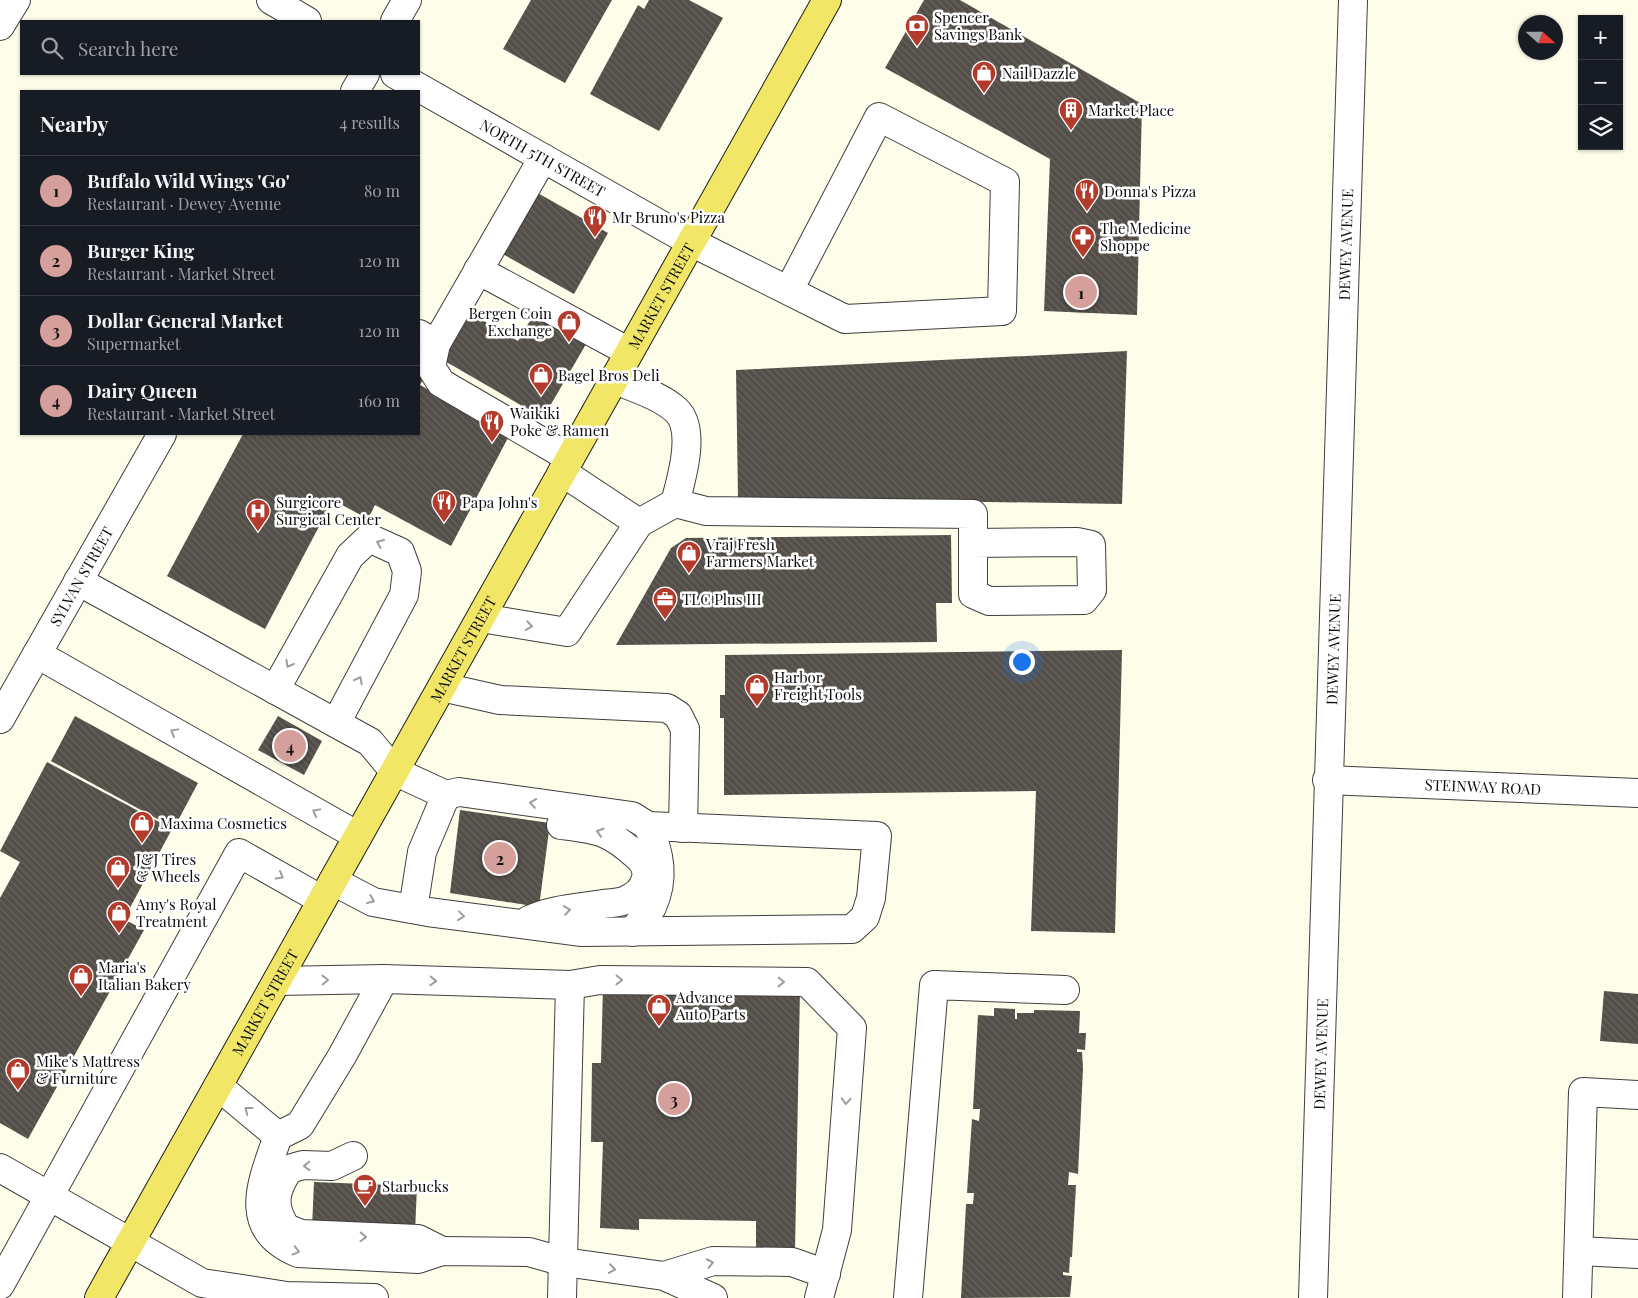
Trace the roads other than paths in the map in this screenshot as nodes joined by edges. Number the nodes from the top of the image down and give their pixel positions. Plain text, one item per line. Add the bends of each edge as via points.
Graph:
1 (16, 0) edge
2 (271, 0) edge
3 (407, 0) edge
4 (827, 0) edge
5 (1353, 0) edge
6 (305, 20) edge
7 (396, 20) edge
8 (0, 26) edge
9 (364, 75) edge
10 (397, 75) edge
11 (356, 90) edge
12 (543, 158) junction
13 (691, 242) junction
14 (478, 270) junction
15 (788, 290) junction
16 (427, 339) edge
17 (629, 352) junction
18 (614, 379) junction
19 (161, 435) edge
20 (566, 465) junction
21 (675, 503) junction
22 (639, 523) junction
23 (973, 543) dead end
24 (78, 581) junction
25 (480, 618) junction
26 (37, 654) junction
27 (442, 687) junction
28 (275, 690) junction
29 (0, 719) edge
30 (336, 723) junction
31 (394, 771) junction
32 (1327, 780) junction
33 (1638, 793) edge
34 (444, 801) junction
35 (648, 826) junction
36 (683, 828) junction
37 (358, 836) junction
38 (327, 891) junction
39 (413, 909) junction
40 (521, 924) junction
41 (632, 932) junction
42 (384, 979) junction
43 (277, 981) junction
44 (570, 986) junction
45 (1065, 990) dead end
46 (218, 1086) junction
47 (1638, 1095) edge
48 (289, 1130) junction
49 (353, 1156) dead end
50 (0, 1168) edge
51 (49, 1196) junction
52 (130, 1243) junction
53 (442, 1251) junction
54 (1579, 1251) junction
55 (1638, 1254) edge
56 (564, 1262) junction
57 (664, 1276) junction
58 (0, 1285) edge
59 (823, 1286) edge
60 (287, 1297) edge
61 (99, 1298) edge
62 (374, 1298) edge
63 (562, 1298) edge
64 (713, 1298) edge
65 (908, 1298) edge
66 (1313, 1298) edge
67 (1577, 1298) edge

1 - 8 street
2 - 6 street
3 - 7 street
4 - 13 main road, MARKET STREET
5 - 32 street, DEWEY AVENUE
9 - 11 street
10 - 12 street, NORTH 5TH STREET
12 - 13 street, NORTH 5TH STREET
12 - 14 street
13 - 15 street, NORTH 5TH STREET
13 - 17 main road, MARKET STREET
14 - 16 street
14 - 17 street
15 - 15 street, NORTH 5TH STREET via 845,319 1002,311 1005,182 879,117
16 - 20 street via 431,367 441,383
17 - 18 main road, MARKET STREET
18 - 20 main road, MARKET STREET
18 - 21 street via 677,410 685,424 686,464
19 - 24 street, SYLVAN STREET
20 - 22 street
20 - 25 main road, MARKET STREET
21 - 22 street
21 - 23 street via 706,511 973,514
25 -> 22 street via 567,632
24 - 26 street, SYLVAN STREET
24 - 28 street
25 - 27 main road, MARKET STREET
26 - 29 street, SYLVAN STREET
37 -> 26 street
27 - 31 main road, MARKET STREET
27 - 36 street via 500,700 666,708 678,715 684,729
28 - 30 street
30 -> 28 street via 404,595 407,571 400,552 368,538 350,556
30 - 31 street via 370,742
31 - 34 street
31 - 37 main road, MARKET STREET
32 - 33 street, STEINWAY ROAD
32 - 66 street, DEWEY AVENUE
35 -> 34 street via 632,816 459,792
34 - 39 street via 422,852
40 -> 34 street via 542,914 625,901 641,892 646,870 640,858 615,836 594,829
35 - 36 street
35 - 41 street via 658,849 661,876 651,907
36 - 41 street via 877,836 871,898 865,917 852,929
37 - 38 main road, MARKET STREET
38 -> 39 street
38 - 43 main road, MARKET STREET
51 -> 38 street via 239,853
39 -> 40 street
40 - 41 street via 582,932
43 -> 42 street
42 -> 44 street
42 - 48 street via 342,1056
43 - 46 main road, MARKET STREET
44 - 56 street
44 -> 59 street via 600,980 807,982 852,1028 837,1230
45 - 65 street via 934,985
48 -> 46 street
46 - 52 main road, MARKET STREET
47 - 54 street via 1584,1092
48 -> 53 street via 267,1168 260,1192 261,1216 268,1234 282,1247 298,1253 418,1259
49 -> 53 street via 332,1166 289,1168 277,1187 276,1205 286,1228 301,1234 418,1239
50 - 51 street
51 - 52 street
51 - 58 street
52 - 60 street via 202,1283
52 - 61 main road, MARKET STREET
53 - 56 street via 529,1252
54 - 55 street
54 - 67 street
56 -> 57 street
56 - 63 street
57 -> 59 street via 714,1261 792,1262
57 - 64 street
60 - 62 street

